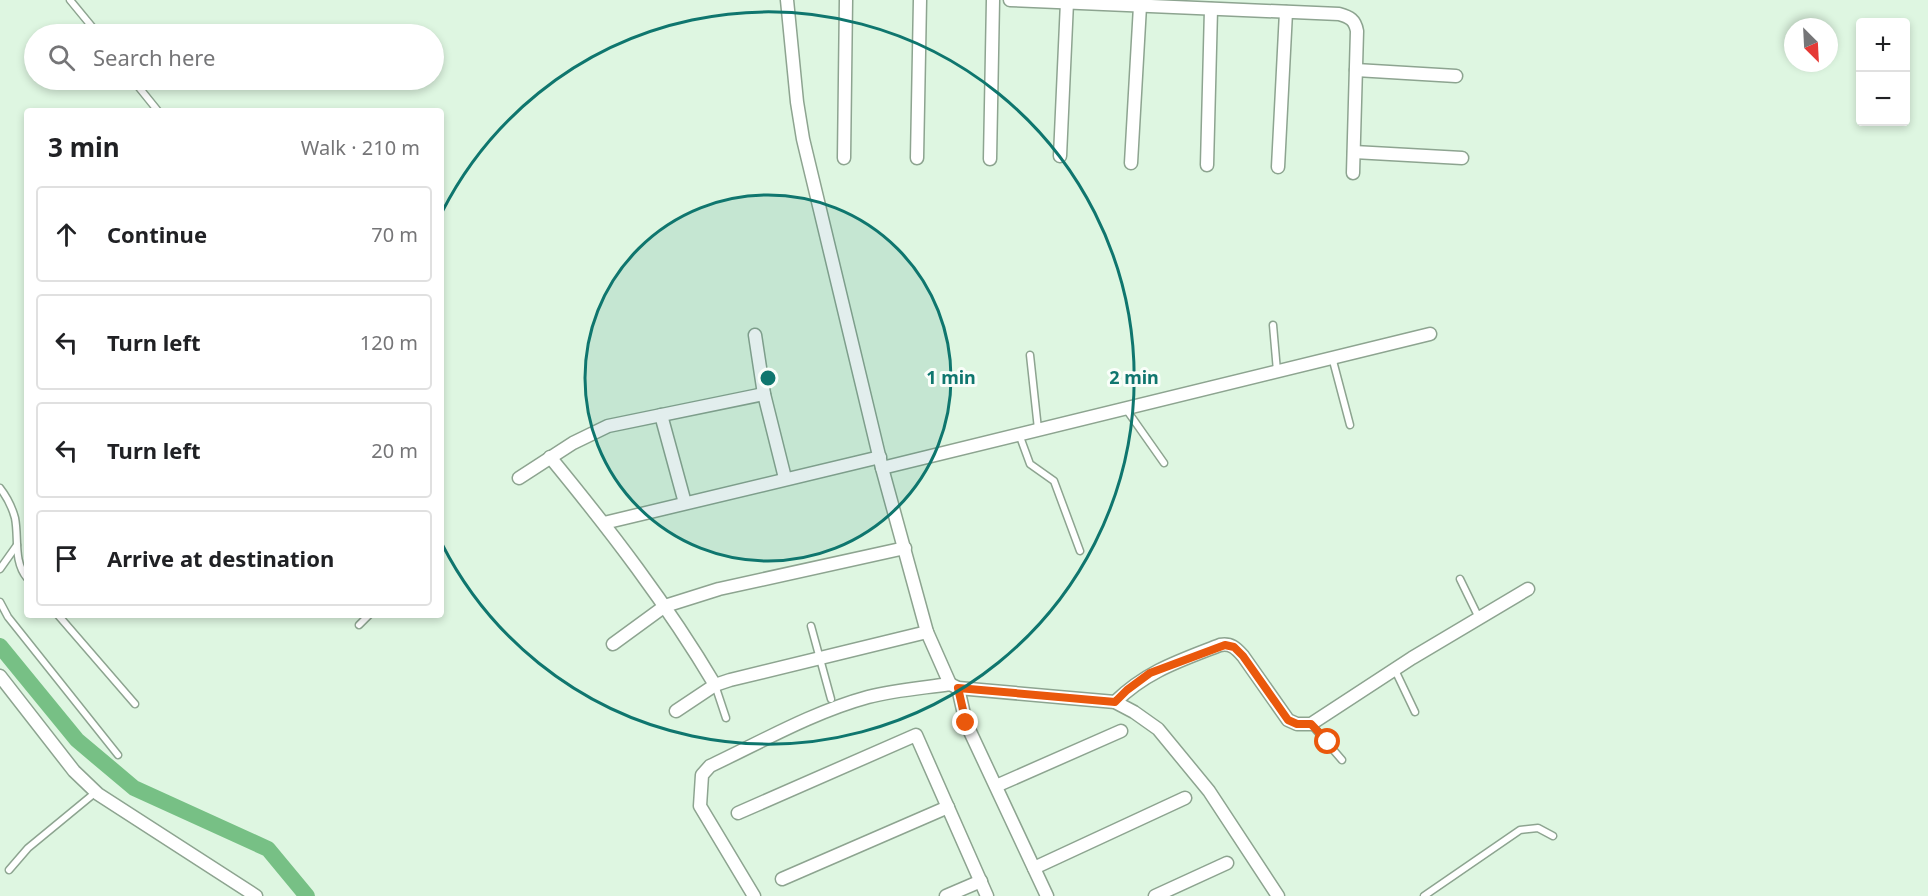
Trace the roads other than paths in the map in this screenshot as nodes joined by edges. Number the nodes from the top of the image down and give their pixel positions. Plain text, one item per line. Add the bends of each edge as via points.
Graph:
1 (70, 0) edge
2 (787, 0) edge
3 (846, 0) edge
4 (920, 0) edge
5 (993, 0) edge
6 (1010, 0) edge
7 (1067, 2) junction
8 (1140, 6) junction
9 (1211, 9) junction
10 (1286, 12) junction
11 (90, 24) edge
12 (1356, 70) junction
13 (1456, 76) dead end
14 (141, 90) edge
15 (156, 108) edge
16 (1354, 152) junction
17 (1060, 156) dead end
18 (844, 158) dead end
19 (917, 158) dead end
20 (1462, 158) dead end
21 (990, 159) dead end
22 (1131, 163) dead end
23 (1207, 165) dead end
24 (1278, 167) dead end
25 (1353, 173) dead end
26 (1273, 325) dead end
27 (1430, 334) dead end
28 (755, 335) dead end
29 (1030, 355) dead end
30 (1332, 357) junction
31 (1277, 370) junction
32 (764, 394) junction
33 (1125, 408) junction
34 (661, 415) junction
35 (1350, 425) dead end
36 (1038, 429) junction
37 (1018, 434) junction
38 (550, 457) junction
39 (881, 463) junction
40 (1164, 463) dead end
41 (519, 478) dead end
42 (785, 478) junction
43 (0, 488) edge
44 (685, 503) junction
45 (604, 523) junction
46 (17, 545) junction
47 (905, 548) junction
48 (1080, 551) dead end
49 (0, 569) edge
50 (24, 573) edge
51 (1460, 579) dead end
52 (1528, 590) dead end
53 (0, 602) edge
54 (665, 606) junction
55 (61, 618) edge
56 (366, 618) edge
57 (1479, 619) junction
58 (358, 625) dead end
59 (811, 626) dead end
60 (927, 632) junction
61 (613, 644) dead end
62 (819, 659) junction
63 (1395, 669) junction
64 (1, 678) edge
65 (715, 685) junction
66 (954, 686) junction
67 (831, 699) dead end
68 (1115, 702) junction
69 (135, 704) dead end
70 (676, 711) dead end
71 (1416, 712) dead end
72 (726, 718) dead end
73 (1311, 724) junction
74 (1121, 731) dead end
75 (118, 755) dead end
76 (1342, 759) dead end
77 (996, 786) junction
78 (96, 792) junction
79 (1185, 798) dead end
80 (948, 807) junction
81 (738, 813) dead end
82 (1553, 836) dead end
83 (1227, 863) dead end
84 (1034, 868) junction
85 (9, 870) dead end
86 (782, 879) dead end
87 (981, 882) junction
88 (251, 895) edge
89 (754, 896) edge
90 (946, 896) edge
91 (987, 896) edge
92 (1047, 896) edge
93 (1155, 896) edge
94 (1278, 896) edge
95 (1424, 896) edge

1 - 11 lane
2 - 39 street via 803,139
3 - 18 street
4 - 19 street
5 - 21 street
6 - 7 street
7 - 8 street
7 - 17 street
8 - 9 street
8 - 22 street
9 - 10 street
9 - 23 street
10 - 12 street via 1339,14 1353,20 1357,31
10 - 24 street
12 - 13 street
12 - 16 street
14 - 15 lane
16 - 20 street
16 - 25 street
26 - 31 lane
27 - 30 street
28 - 32 street
29 - 36 lane
30 - 31 street
30 - 35 lane
31 - 33 street
32 - 34 street
32 - 42 street
33 - 36 street
33 - 40 lane
34 - 38 street via 608,426
34 - 44 street
36 - 37 street
37 - 39 street
37 - 48 lane via 1030,464 1054,481
38 - 41 street
38 - 45 street
39 - 42 street
39 - 47 street
42 - 44 street
43 - 46 lane via 12,507
44 - 45 street
45 - 54 street
46 - 49 lane
46 - 50 lane
47 - 54 street via 730,587
47 - 60 street
51 - 57 lane
52 - 57 street
53 - 75 lane
54 - 61 street
54 - 65 street
55 - 69 lane
56 - 58 lane
57 - 63 street
59 - 62 lane
60 - 62 street
60 - 66 street
62 - 65 street
62 - 67 lane
63 - 71 lane
63 - 73 street
64 - 78 street via 74,771
65 - 70 street
65 - 72 lane
66 - 68 street
66 - 77 street via 966,723
66 - 89 street via 868,697 835,708 710,766 702,775 700,806
68 - 73 street via 1150,673 1220,645 1229,645 1243,656 1288,720
68 - 94 street via 1158,729 1209,791
73 - 76 lane
74 - 77 street
77 - 84 street
78 - 85 lane via 28,848
78 - 88 street
79 - 84 street
80 - 81 street via 916,735
80 - 86 street
80 - 87 street
82 - 95 lane via 1538,828 1520,830
83 - 93 street
84 - 92 street
87 - 90 street
87 - 91 street

